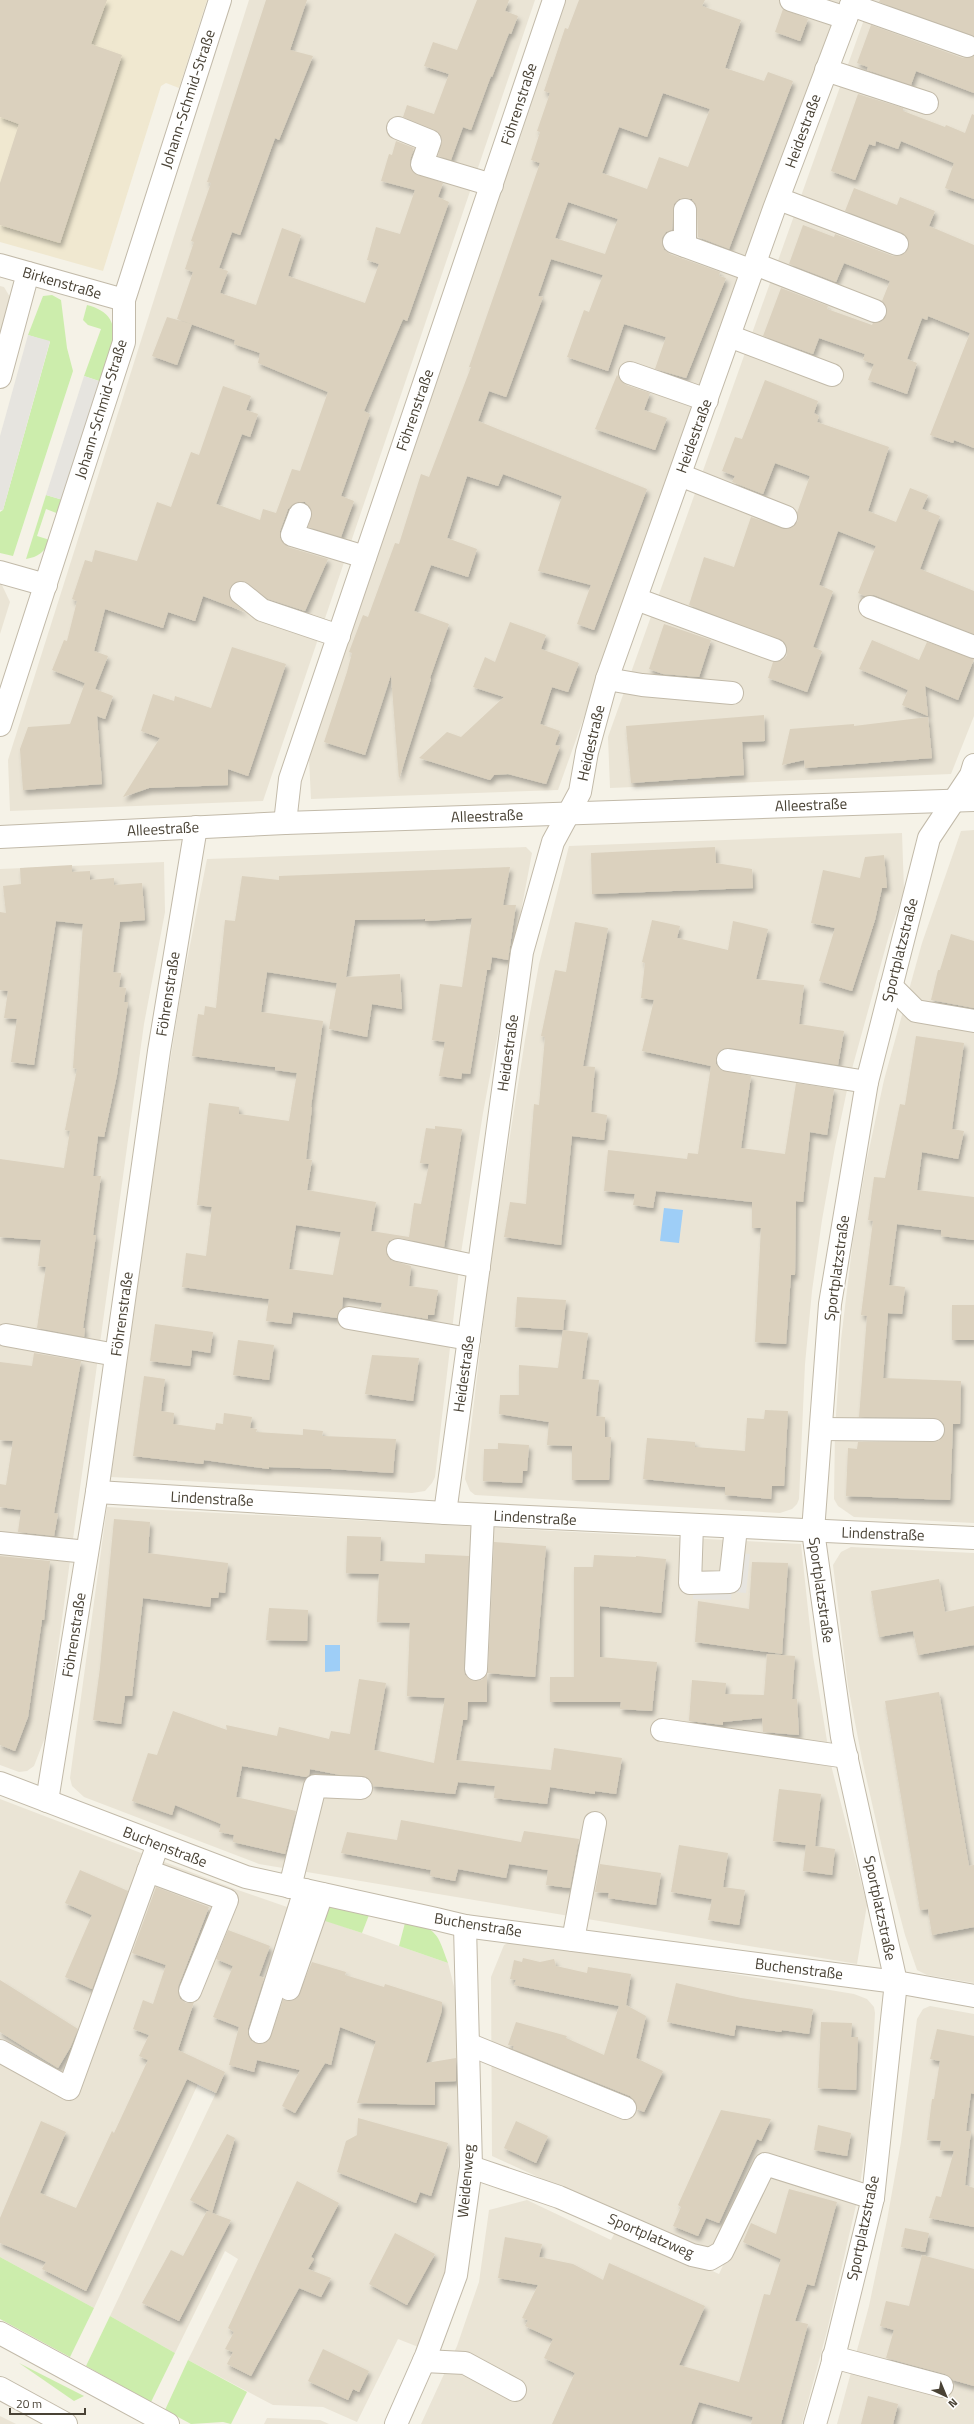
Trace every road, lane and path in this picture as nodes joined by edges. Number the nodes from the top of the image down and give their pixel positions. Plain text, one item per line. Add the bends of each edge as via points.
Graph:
1 (220, 0) edge
2 (554, 0) edge
3 (791, 0) edge
4 (850, 8) edge
5 (967, 46) dead end
6 (826, 70) junction
7 (927, 102) dead end
8 (398, 128) dead end
9 (492, 185) junction
10 (778, 199) junction
11 (685, 210) dead end
12 (897, 244) dead end
13 (0, 266) edge
14 (754, 268) junction
15 (28, 273) junction
16 (124, 300) junction
17 (875, 311) dead end
18 (729, 336) junction
19 (630, 373) dead end
20 (832, 375) dead end
21 (0, 377) edge
22 (707, 400) junction
23 (680, 475) junction
24 (300, 514) dead end
25 (786, 517) dead end
26 (365, 557) junction
27 (0, 572) edge
28 (46, 585) junction
29 (241, 592) dead end
30 (636, 599) junction
31 (870, 607) dead end
32 (339, 636) junction
33 (974, 647) edge
34 (775, 650) dead end
35 (606, 679) junction
36 (732, 693) dead end
37 (0, 725) edge
38 (974, 765) edge
39 (964, 800) edge
40 (568, 813) junction
41 (285, 823) junction
42 (196, 827) junction
43 (0, 837) edge
44 (891, 986) junction
45 (974, 1021) edge
46 (728, 1060) dead end
47 (867, 1082) junction
48 (398, 1250) dead end
49 (479, 1267) junction
50 (349, 1318) dead end
51 (6, 1335) dead end
52 (469, 1339) junction
53 (116, 1355) junction
54 (821, 1429) junction
55 (933, 1430) dead end
56 (97, 1492) junction
57 (445, 1513) junction
58 (483, 1515) junction
59 (692, 1525) junction
60 (736, 1528) junction
61 (813, 1531) junction
62 (974, 1538) edge
63 (0, 1543) edge
64 (87, 1552) junction
65 (476, 1669) dead end
66 (662, 1730) dead end
67 (847, 1757) junction
68 (0, 1783) edge
69 (361, 1788) dead end
70 (47, 1802) junction
71 (595, 1823) dead end
72 (158, 1844) junction
73 (148, 1871) junction
74 (236, 1873) junction
75 (306, 1890) junction
76 (227, 1900) junction
77 (465, 1926) junction
78 (573, 1940) junction
79 (896, 1982) junction
80 (190, 1990) dead end
81 (974, 1996) edge
82 (267, 2030) dead end
83 (468, 2044) junction
84 (0, 2052) edge
85 (625, 2108) dead end
86 (471, 2166) junction
87 (873, 2198) junction
88 (0, 2333) edge
89 (833, 2357) junction
90 (424, 2361) junction
91 (942, 2386) dead end
92 (0, 2388) edge
93 (515, 2390) dead end
94 (66, 2424) edge
95 (168, 2424) edge
96 (396, 2424) edge
97 (815, 2424) edge

1 - 16 street, Johann-Schmid-Straße
2 - 9 street, Föhrenstraße
3 - 4 street
4 - 5 street
4 - 6 street, Heidestraße
6 - 7 street
6 - 10 street, Heidestraße
8 - 9 street via 430,141 422,164
9 - 26 street, Föhrenstraße
10 - 12 street
10 - 14 street, Heidestraße
11 - 14 street via 680,244
13 - 15 street, Birkenstraße
14 - 17 street
14 - 18 street, Heidestraße
15 - 16 street, Birkenstraße
15 - 21 street
16 - 28 street, Johann-Schmid-Straße via 124,342
18 - 20 street
18 - 22 street, Heidestraße
19 - 22 street
22 - 23 street, Heidestraße
23 - 25 street
23 - 30 street, Heidestraße
24 - 26 street via 292,534
26 - 32 street, Föhrenstraße
27 - 28 street
28 - 37 street, Johann-Schmid-Straße
29 - 32 street via 262,610
30 - 34 street
30 - 35 street, Heidestraße
31 - 33 street
32 - 41 street, Föhrenstraße via 290,779
35 - 36 street
35 - 40 street, Heidestraße via 587,752 580,792
38 - 39 street, Sportplatzstraße
39 - 40 street, Alleestraße
39 - 44 street, Sportplatzstraße via 929,838
40 - 41 street, Alleestraße
40 - 49 street, Heidestraße via 553,842 522,952
41 - 42 street, Alleestraße
42 - 43 street, Alleestraße
42 - 53 street, Föhrenstraße via 158,1051
44 - 45 street via 916,1011
44 - 47 street, Sportplatzstraße
46 - 47 street
47 - 54 street, Sportplatzstraße via 830,1304
48 - 49 street
49 - 52 street, Heidestraße
50 - 52 street
51 - 53 street
52 - 57 street, Heidestraße
53 - 56 street, Föhrenstraße
54 - 55 street
54 - 61 street, Sportplatzstraße
56 - 57 street, Lindenstraße
56 - 64 street, Föhrenstraße
57 - 58 street, Lindenstraße
58 - 59 street, Lindenstraße
58 - 65 street
59 - 60 street, Lindenstraße
59 - 60 street via 690,1583 730,1582
60 - 61 street, Lindenstraße
61 - 62 street, Lindenstraße
61 - 67 street, Sportplatzstraße
63 - 64 street
64 - 70 street, Föhrenstraße
66 - 67 street
67 - 79 street, Sportplatzstraße
68 - 70 street, Buchenstraße
69 - 75 street via 315,1786
70 - 72 street, Buchenstraße
71 - 78 street
72 - 73 street
72 - 74 street, Buchenstraße
73 - 76 street
73 - 84 street via 69,2090
74 - 75 street, Buchenstraße
74 - 76 street
75 - 77 street, Buchenstraße
75 - 82 street
76 - 80 street
77 - 78 street, Buchenstraße
77 - 83 street, Weidenweg
78 - 79 street, Buchenstraße
79 - 81 street, Buchenstraße
79 - 87 street, Sportplatzstraße
83 - 85 street
83 - 86 street, Weidenweg
86 - 87 street, Sportplatzweg via 559,2197 692,2255 710,2260 722,2252 765,2164
86 - 90 street, Weidenweg via 456,2275
87 - 89 street, Sportplatzstraße
88 - 95 street
89 - 91 street
89 - 97 street, Sportplatzstraße
90 - 93 street via 465,2363
90 - 96 street, Weidenweg
92 - 94 street

